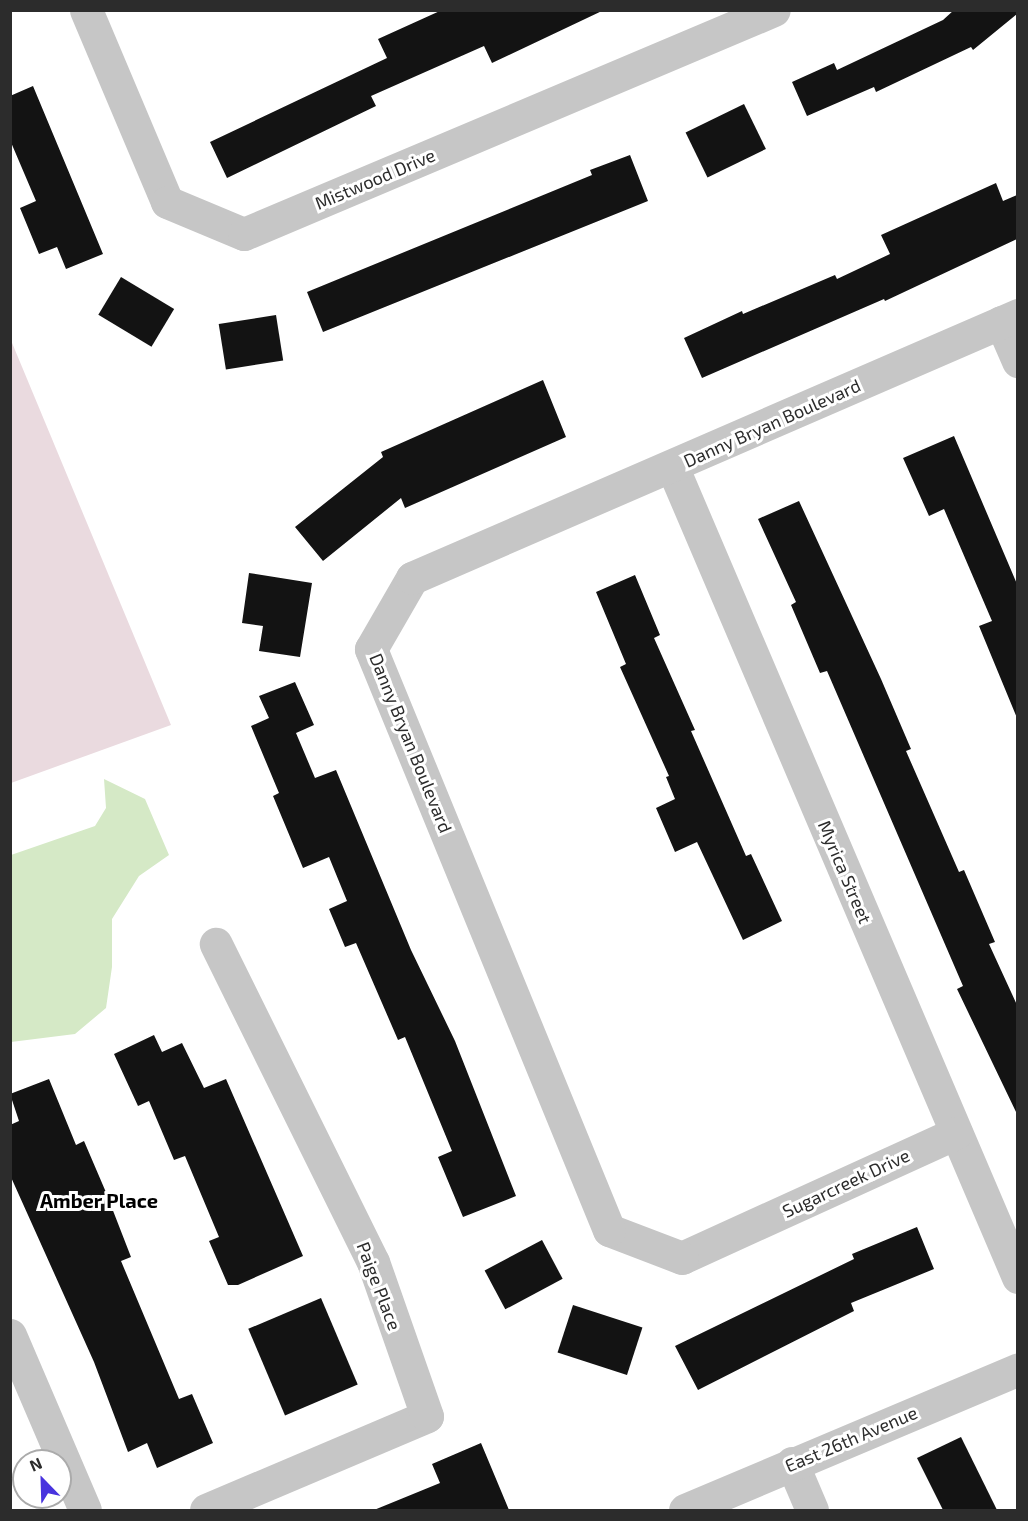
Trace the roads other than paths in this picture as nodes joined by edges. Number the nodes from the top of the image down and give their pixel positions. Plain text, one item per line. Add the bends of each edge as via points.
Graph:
1 (86, 10) edge
2 (774, 10) edge
3 (1009, 319) edge
4 (1017, 361) edge
5 (672, 466) junction
6 (216, 944) dead end
7 (956, 1133) junction
8 (736, 1234) joint
9 (1017, 1278) edge
10 (10, 1335) edge
11 (1017, 1370) edge
12 (792, 1463) junction
13 (85, 1510) edge
14 (206, 1510) edge
15 (685, 1510) edge
16 (812, 1510) edge

1 - 2 street, Mistwood Drive via 167,202 244,234
3 - 4 street
3 - 5 street, Danny Bryan Boulevard
5 - 7 street, Myrica Street
5 - 8 street, Danny Bryan Boulevard via 412,578 371,650 609,1230 682,1258
6 - 14 street, Paige Place via 373,1262 427,1416
7 - 8 street, Sugarcreek Drive
7 - 9 street, Myrica Street
10 - 13 street
11 - 12 street, East 26th Avenue
12 - 15 street, East 26th Avenue
12 - 16 street

